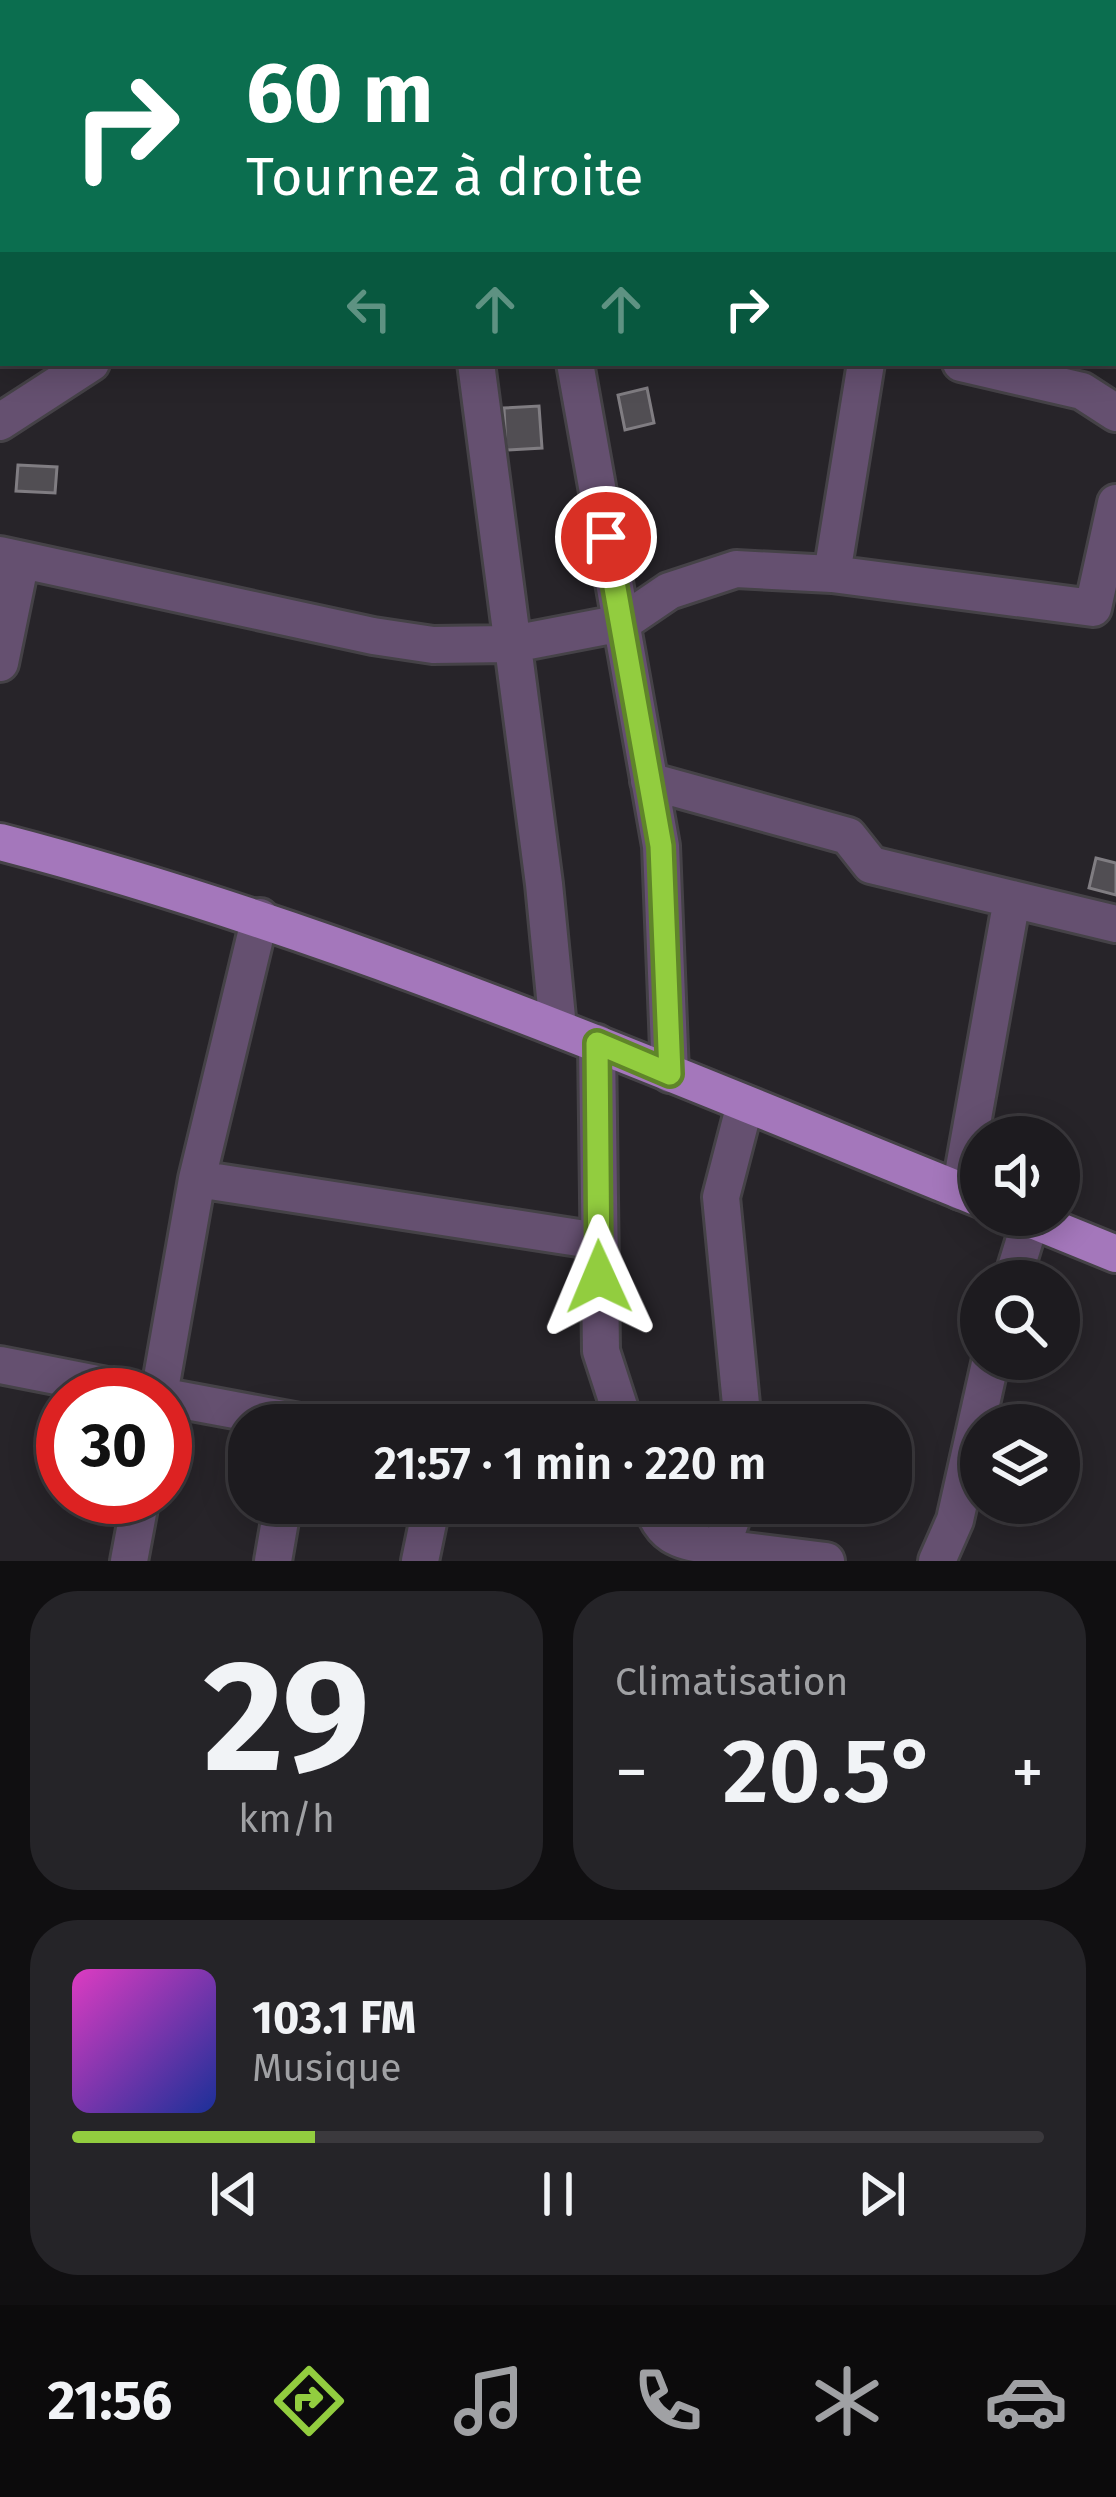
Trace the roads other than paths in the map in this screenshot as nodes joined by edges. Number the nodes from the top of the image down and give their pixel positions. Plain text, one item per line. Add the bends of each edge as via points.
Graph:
1 (86, 366) edge
2 (476, 366) edge
3 (576, 366) edge
4 (866, 366) edge
5 (988, 366) edge
6 (1087, 377) edge
7 (1116, 413) edge
8 (0, 422) edge
9 (1116, 503) edge
10 (10, 558) edge
11 (832, 574) junction
12 (622, 623) junction
13 (513, 644) junction
14 (0, 663) edge
15 (650, 781) junction
16 (0, 842) edge
17 (1012, 899) junction
18 (260, 917) junction
19 (1116, 924) edge
20 (558, 1028) junction
21 (597, 1043) junction
22 (670, 1074) junction
23 (745, 1104) junction
24 (981, 1116) edge
25 (197, 1179) junction
26 (960, 1191) edge
27 (1072, 1236) edge
28 (598, 1240) junction
29 (1116, 1254) edge
30 (0, 1365) edge
31 (164, 1368) edge
32 (36, 1372) edge
33 (987, 1380) edge
34 (192, 1402) edge
35 (618, 1404) edge
36 (741, 1404) edge
37 (228, 1409) edge
38 (136, 1524) edge
39 (279, 1524) edge
40 (428, 1524) edge
41 (658, 1524) edge
42 (730, 1524) edge
43 (720, 1555) edge
44 (129, 1561) edge
45 (273, 1561) edge
46 (420, 1561) edge
47 (826, 1561) edge
48 (938, 1561) edge

1 - 8 street
2 - 13 street
3 - 12 street
4 - 11 street
5 - 6 street
6 - 7 street
9 - 11 street via 1093,608
10 - 13 street via 373,636
10 - 14 street
11 - 12 street via 736,569 669,591
12 - 13 street
12 - 15 street
13 - 20 street
15 - 17 street via 848,836 871,865
15 - 22 street via 661,846
16 - 18 main road
17 - 19 street
17 - 24 street
18 - 20 main road
18 - 25 street
20 - 21 main road
21 - 22 main road
21 - 28 street
22 - 23 main road
23 - 26 main road
23 - 36 street via 722,1198
25 - 28 street
25 - 31 street
27 - 29 main road
28 - 35 street via 601,1351
30 - 32 street
33 - 48 street
34 - 37 street
38 - 44 street
39 - 45 street
40 - 46 street
41 - 43 street
42 - 43 street
43 - 47 street

